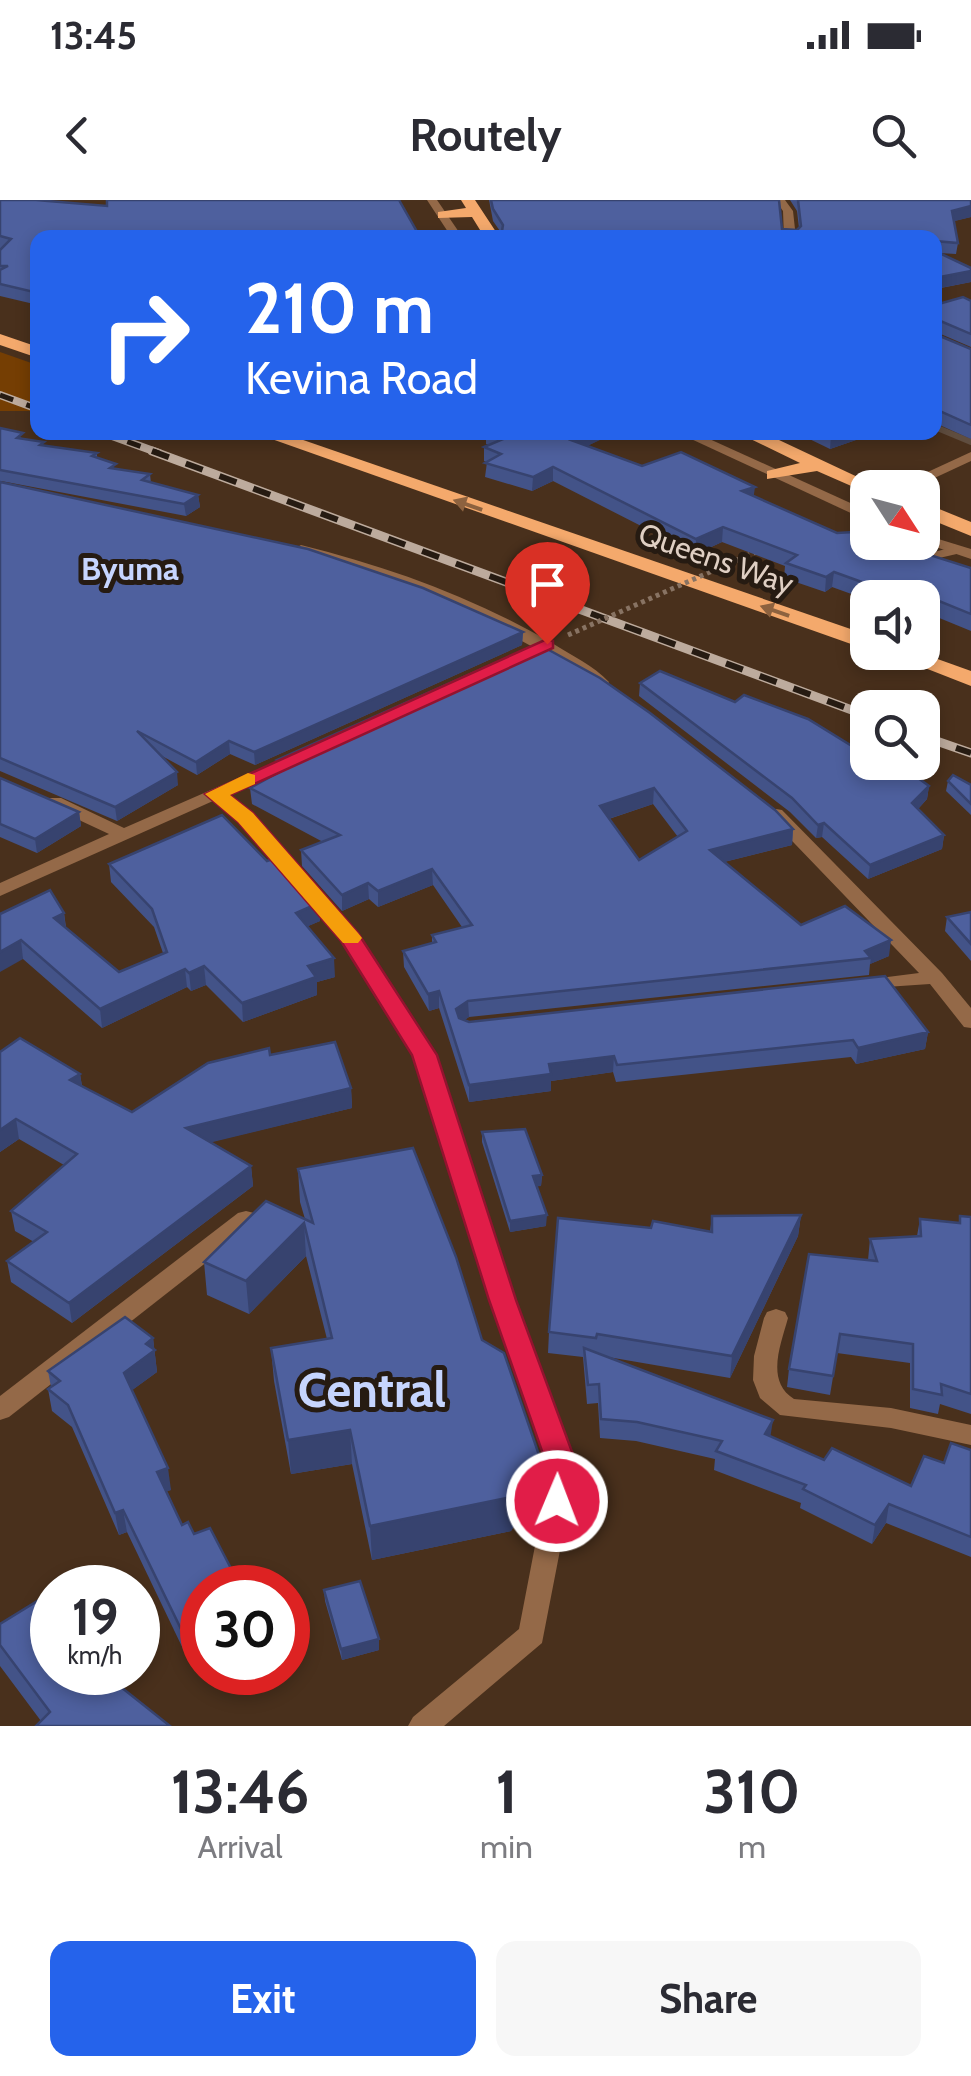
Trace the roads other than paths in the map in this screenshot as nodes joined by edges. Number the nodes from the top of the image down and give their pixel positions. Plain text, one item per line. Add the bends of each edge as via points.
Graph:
1 (432, 200) edge
2 (780, 200) edge
3 (472, 206) edge
4 (444, 215) junction
5 (453, 230) edge
6 (488, 230) edge
7 (789, 230) edge
8 (0, 339) edge
9 (30, 350) edge
10 (284, 440) edge
11 (699, 440) edge
12 (763, 440) edge
13 (971, 456) edge
14 (818, 465) junction
15 (940, 470) edge
16 (774, 475) junction
17 (850, 479) edge
18 (850, 509) edge
19 (940, 516) edge
20 (971, 530) edge
21 (286, 546) edge
22 (568, 635) road end
23 (850, 637) edge
24 (538, 648) junction
25 (940, 668) edge
26 (971, 679) edge
27 (610, 688) edge
28 (320, 747) edge
29 (32, 792) edge
30 (216, 794) junction
31 (766, 806) edge
32 (125, 835) junction
33 (0, 890) edge
34 (935, 978) junction
35 (838, 988) edge
36 (971, 1022) edge
37 (246, 1218) edge
38 (776, 1318) dead end
39 (0, 1410) edge
40 (971, 1435) edge
41 (424, 1726) edge

1 - 4 street
2 - 7 street
3 - 4 highway
3 - 6 highway
4 - 5 street
8 - 9 highway
23 -> 10 highway, Queens Way
11 - 16 street
12 - 14 highway
13 - 15 street
14 - 16 highway
14 - 17 highway
16 - 18 street
19 - 20 highway
21 - 24 street via 374,566
22 - 24 street
24 - 27 street
25 - 26 highway
28 - 30 street
29 - 32 street
30 - 32 street
30 - 41 street via 350,938 424,1055 563,1468 532,1636
31 - 34 street
32 - 33 street
34 - 35 street
34 - 36 street
37 - 39 street
38 - 40 street via 765,1362 774,1401

